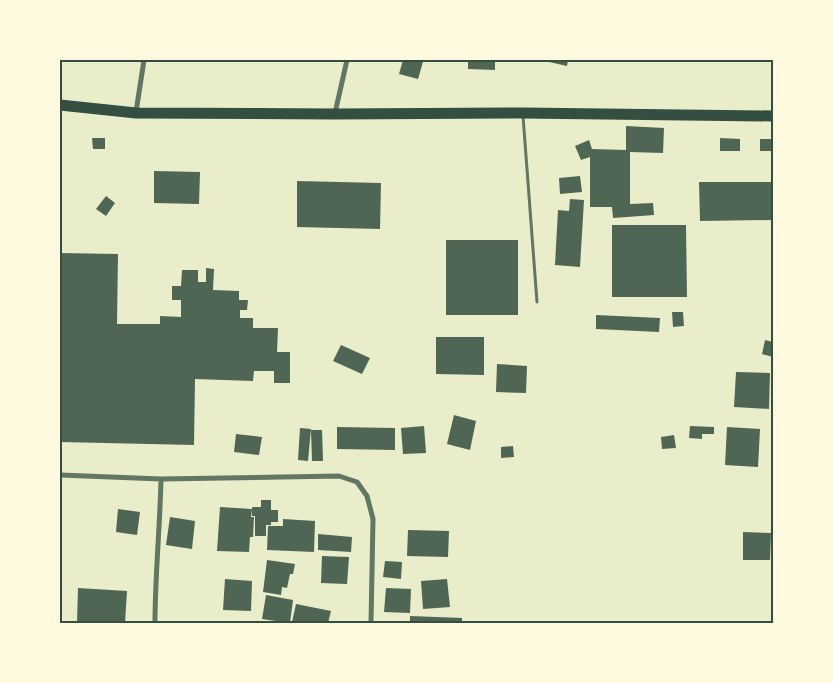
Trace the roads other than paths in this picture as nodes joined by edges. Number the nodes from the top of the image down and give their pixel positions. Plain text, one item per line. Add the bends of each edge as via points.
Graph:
1 (144, 60) edge
2 (347, 60) edge
3 (60, 105) edge
4 (136, 113) junction
5 (523, 113) junction
6 (334, 114) junction
7 (773, 116) edge
8 (537, 302) dead end
9 (60, 475) edge
10 (161, 479) junction
11 (155, 623) edge
12 (371, 623) edge

1 - 4 street
2 - 6 street
3 - 4 highway
4 - 6 highway
5 - 6 highway
5 - 7 highway
5 - 8 lane
9 - 10 street
10 - 11 street
10 - 12 street via 339,476 357,482 367,496 373,519

